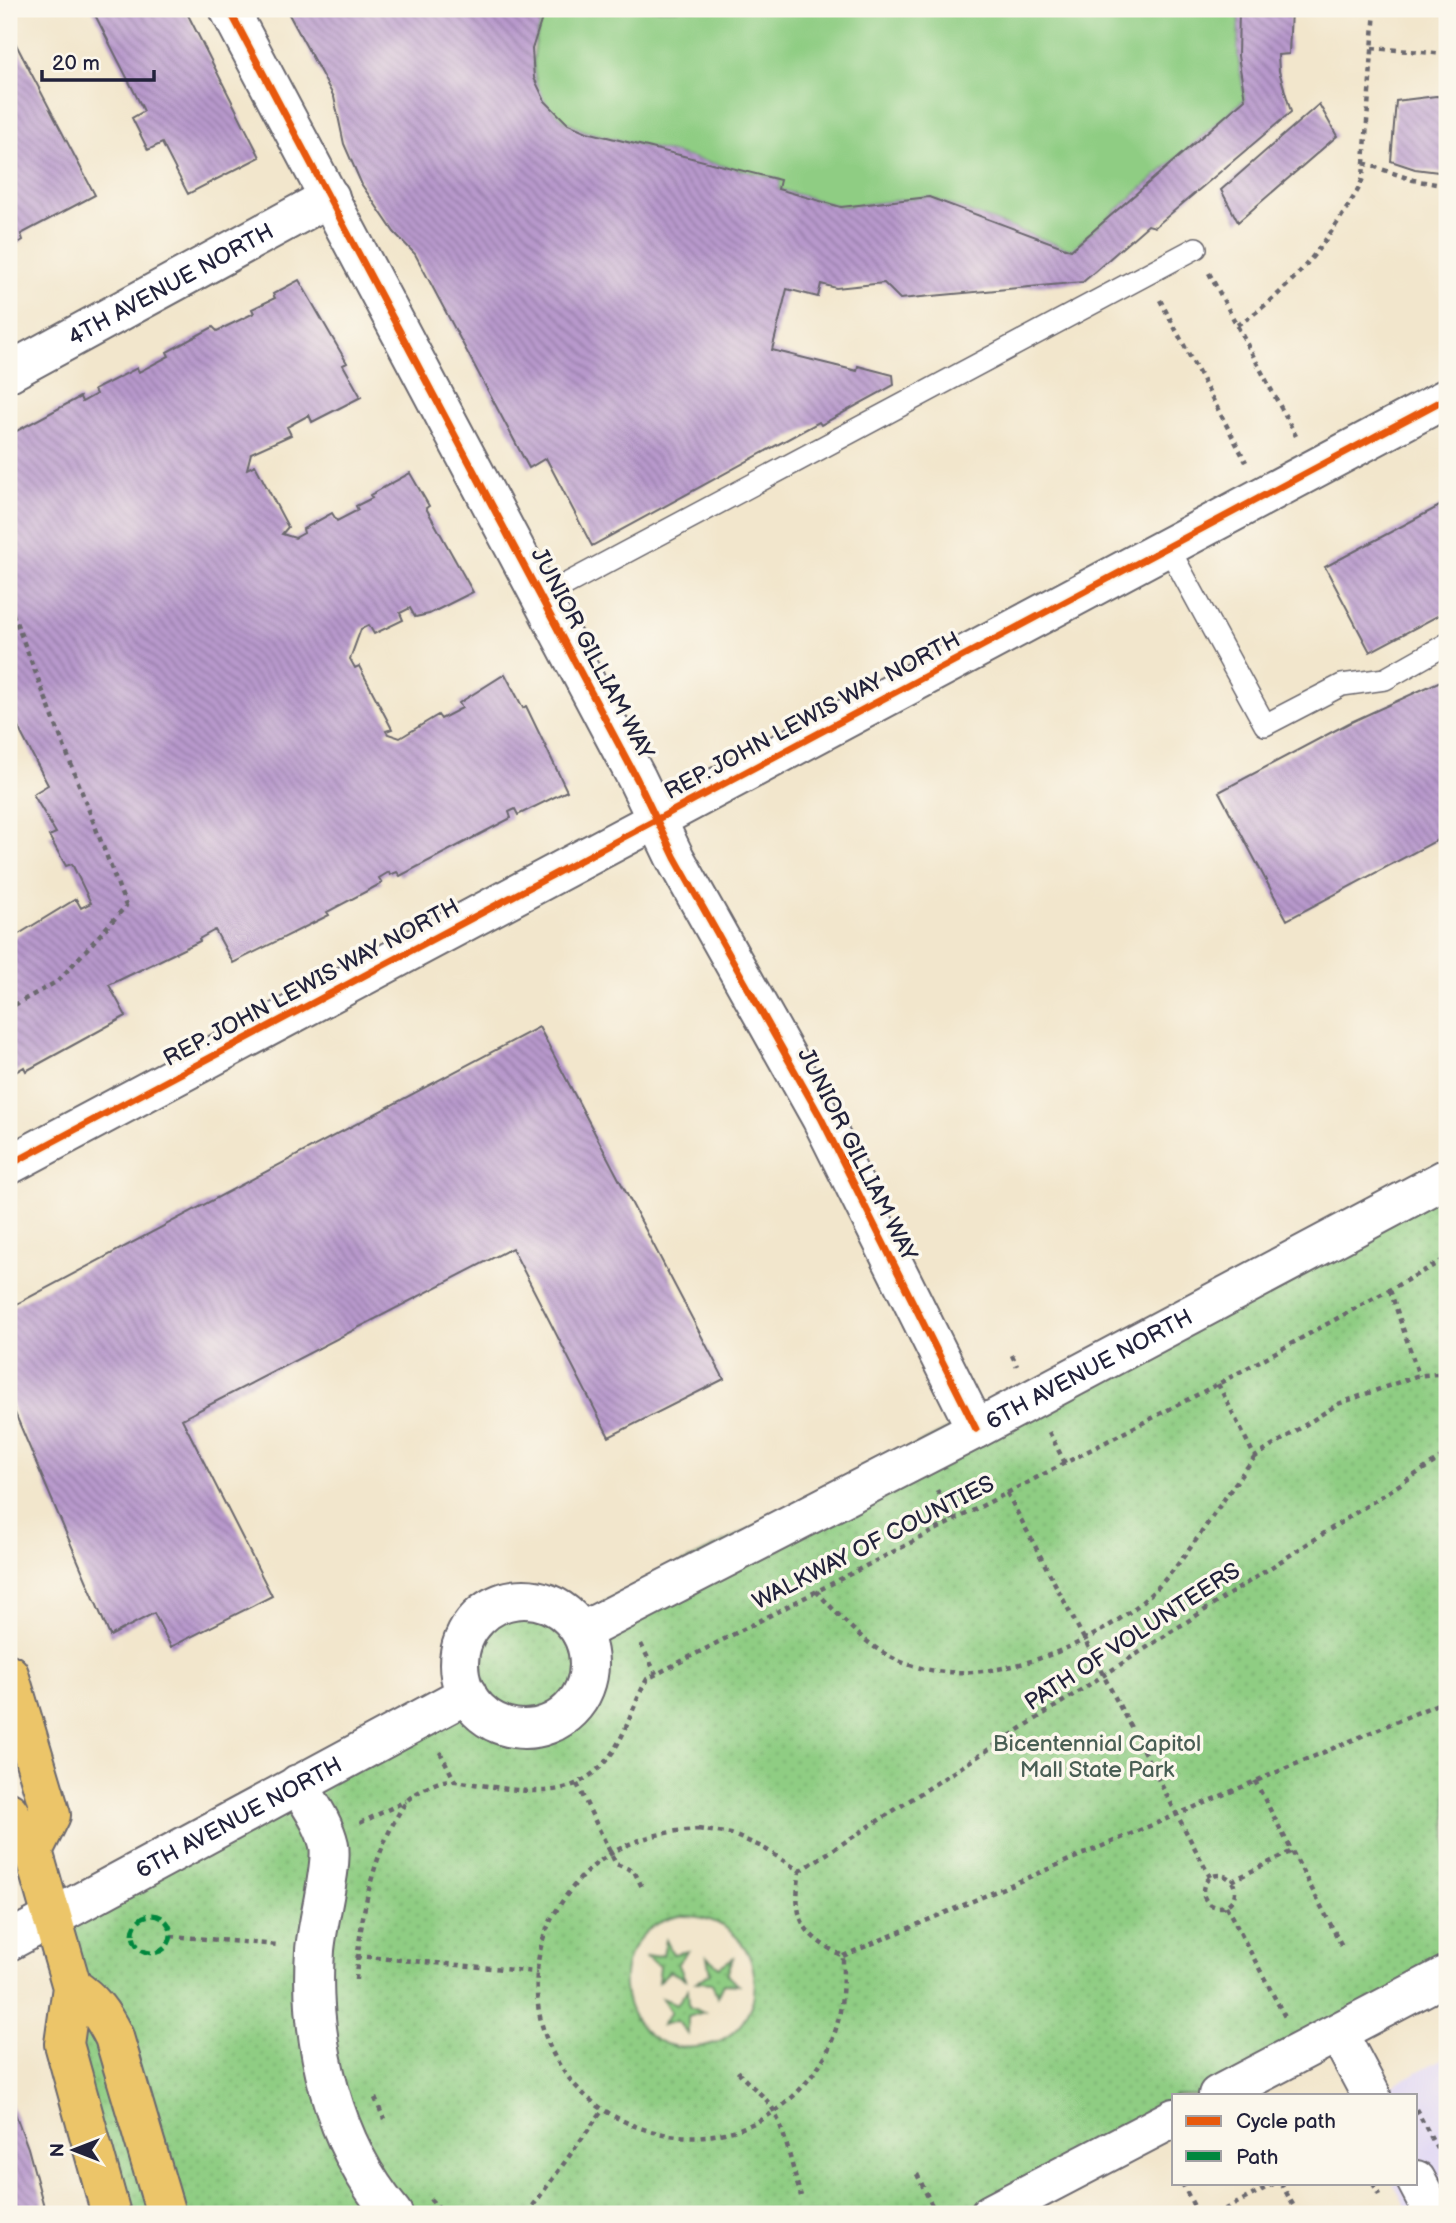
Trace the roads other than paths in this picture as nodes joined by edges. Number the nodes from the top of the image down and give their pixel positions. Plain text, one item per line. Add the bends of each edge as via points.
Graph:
1 (229, 9) edge
2 (330, 197) junction
3 (1196, 248) road end
4 (9, 372) edge
5 (1447, 398) edge
6 (1168, 547) junction
7 (541, 597) junction
8 (1447, 644) edge
9 (657, 819) junction
10 (9, 1165) edge
11 (1447, 1178) edge
12 (976, 1429) junction
13 (580, 1632) junction
14 (9, 1674) edge
15 (467, 1694) junction
16 (298, 1784) junction
17 (9, 1812) edge
18 (33, 1851) junction
19 (51, 1917) junction
20 (9, 1941) edge
21 (1447, 1975) edge
22 (72, 1987) junction
23 (1338, 2033) junction
24 (1220, 2094) edge
25 (1370, 2094) edge
26 (1172, 2119) edge
27 (1428, 2168) edge
28 (111, 2214) edge
29 (166, 2214) edge
30 (393, 2214) edge
31 (990, 2214) edge
32 (1434, 2214) edge

1 - 2 street, JUNIOR GILLIAM WAY
2 - 4 street, 4TH AVENUE NORTH
2 - 7 street, JUNIOR GILLIAM WAY
3 - 7 lane
5 - 6 street, REP. JOHN LEWIS WAY NORTH
6 - 8 lane via 1265,725 1342,685 1385,679
6 - 9 street, REP. JOHN LEWIS WAY NORTH
7 - 9 street, JUNIOR GILLIAM WAY
9 - 10 street, REP. JOHN LEWIS WAY NORTH
9 - 12 street, JUNIOR GILLIAM WAY via 821,1118
11 - 12 street, 6TH AVENUE NORTH
12 - 13 street, 6TH AVENUE NORTH
13 - 15 street via 559,1610 538,1601 518,1599 496,1605 480,1617 462,1644 459,1668
13 - 15 street via 588,1657 587,1679 579,1698 557,1720 532,1729 499,1724 477,1709
14 - 18 main road via 51,1815
15 - 16 street, 6TH AVENUE NORTH
16 - 19 street, 6TH AVENUE NORTH
16 - 30 street via 329,1846 315,1951 317,2023 328,2084 342,2130
17 - 18 main road
18 - 19 main road
19 - 20 street, 6TH AVENUE NORTH
19 - 22 main road
21 - 23 street
22 - 28 main road via 64,2044
22 - 29 main road via 101,2012 114,2037
23 - 24 street
23 - 25 street
26 - 31 street
27 - 32 street

